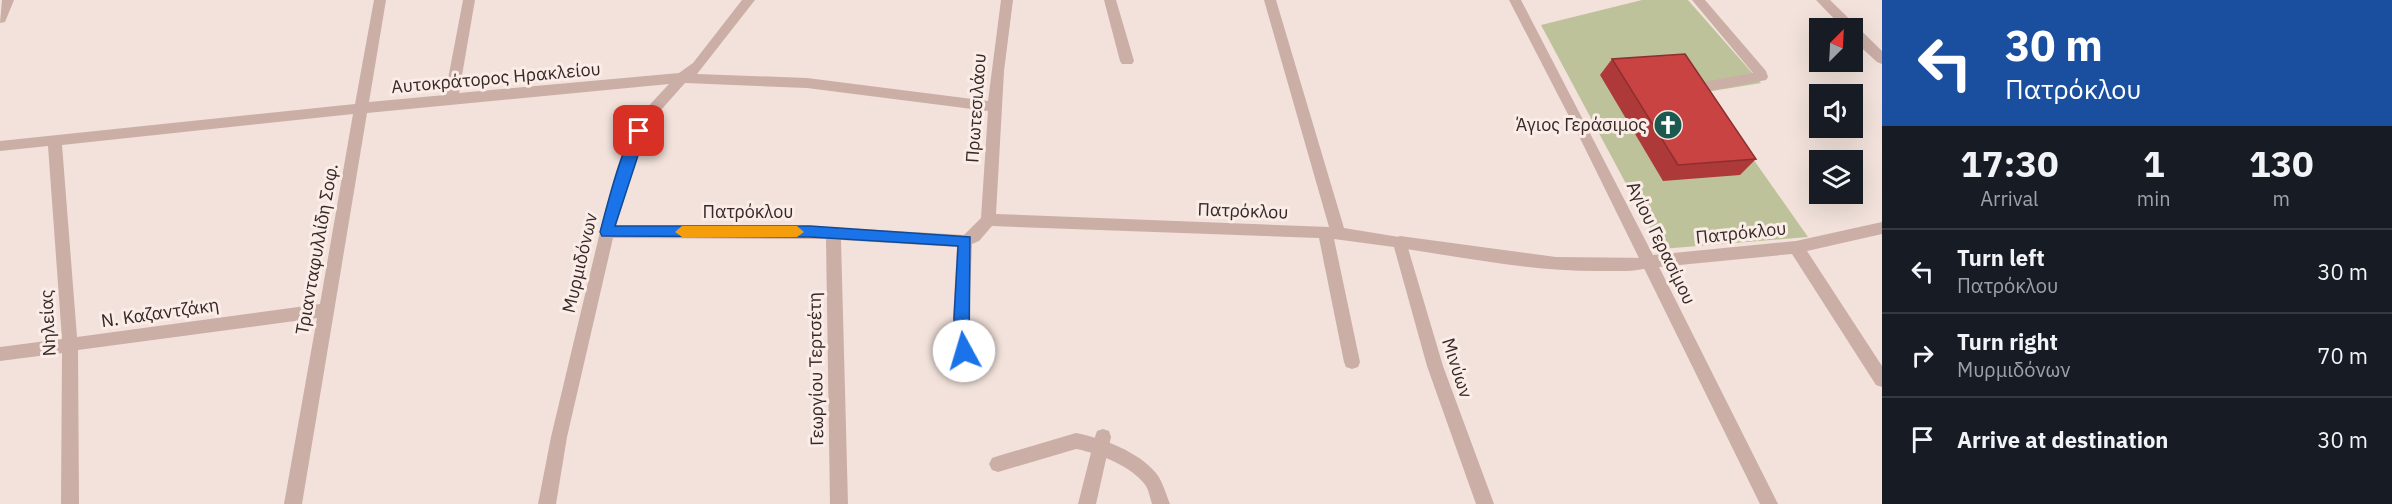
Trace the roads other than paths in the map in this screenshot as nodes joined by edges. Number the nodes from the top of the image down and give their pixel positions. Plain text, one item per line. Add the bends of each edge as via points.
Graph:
1 (8, 0) edge
2 (380, 0) edge
3 (469, 0) edge
4 (749, 0) edge
5 (1007, 0) edge
6 (1110, 0) edge
7 (1270, 0) edge
8 (1515, 0) edge
9 (1698, 0) edge
10 (1822, 0) edge
11 (1839, 18) edge
12 (0, 19) edge
13 (1863, 41) edge
14 (1882, 59) edge
15 (1127, 61) dead end
16 (682, 78) junction
17 (1709, 86) edge
18 (451, 99) junction
19 (995, 107) junction
20 (361, 109) junction
21 (55, 141) junction
22 (0, 146) edge
23 (988, 220) junction
24 (1882, 228) edge
25 (607, 232) junction
26 (832, 233) junction
27 (1332, 234) junction
28 (965, 241) junction
29 (1400, 242) junction
30 (1796, 247) junction
31 (1649, 262) junction
32 (326, 310) junction
33 (70, 344) junction
34 (964, 351) dead end
35 (0, 354) edge
36 (1352, 362) dead end
37 (1882, 380) edge
38 (1101, 442) junction
39 (998, 465) dead end
40 (70, 504) edge
41 (293, 504) edge
42 (547, 504) edge
43 (839, 504) edge
44 (1087, 504) edge
45 (1161, 504) edge
46 (1485, 504) edge
47 (1769, 504) edge

1 - 12 street
2 - 20 street, Τριανταφυλλίδη Σοφ.
3 - 18 street
4 - 16 street, Μυρμιδόνων via 698,66
5 - 19 street, Πρωτεσιλάου
6 - 15 street
7 - 27 street
8 - 31 street, Αγίου Γερασίμου
9 - 17 street via 1761,74
10 - 11 street
13 - 14 street
16 - 18 street, Αυτοκράτορος Ηρακλείου
16 - 19 street, Αυτοκράτορος Ηρακλείου via 807,83
16 - 25 street, Μυρμιδόνων via 658,102 639,131
18 - 20 street, Αυτοκράτορος Ηρακλείου
19 - 23 street, Πρωτεσιλάου
20 - 21 street, Αυτοκράτορος Ηρακλείου
20 - 32 street, Τριανταφυλλίδη Σοφ.
21 - 22 street, Αυτοκράτορος Ηρακλείου
21 - 33 street, Νηλείας
23 - 27 street, Πατρόκλου
23 - 28 street via 974,237
24 - 30 street, Πατρόκλου
25 - 26 street, Πατρόκλου
25 - 42 street, Μυρμιδόνων
26 - 28 street, Πατρόκλου
26 - 43 street, Γεωργίου Τερτσέτη
27 - 29 street, Πατρόκλου
27 - 36 street
28 - 34 street via 961,318
29 - 31 street, Πατρόκλου via 1580,265 1614,267
29 - 46 street, Μινύων via 1435,366
30 - 31 street, Πατρόκλου
30 - 37 street
31 - 47 street, Αγίου Γερασίμου
32 - 33 street, Ν. Καζαντζάκη
32 - 41 street, Τριανταφυλλίδη Σοφ.
33 - 35 street, Ν. Καζαντζάκη
33 - 40 street, Νηλείας
38 - 39 street via 1076,441
38 - 44 street
38 - 45 street via 1151,480

